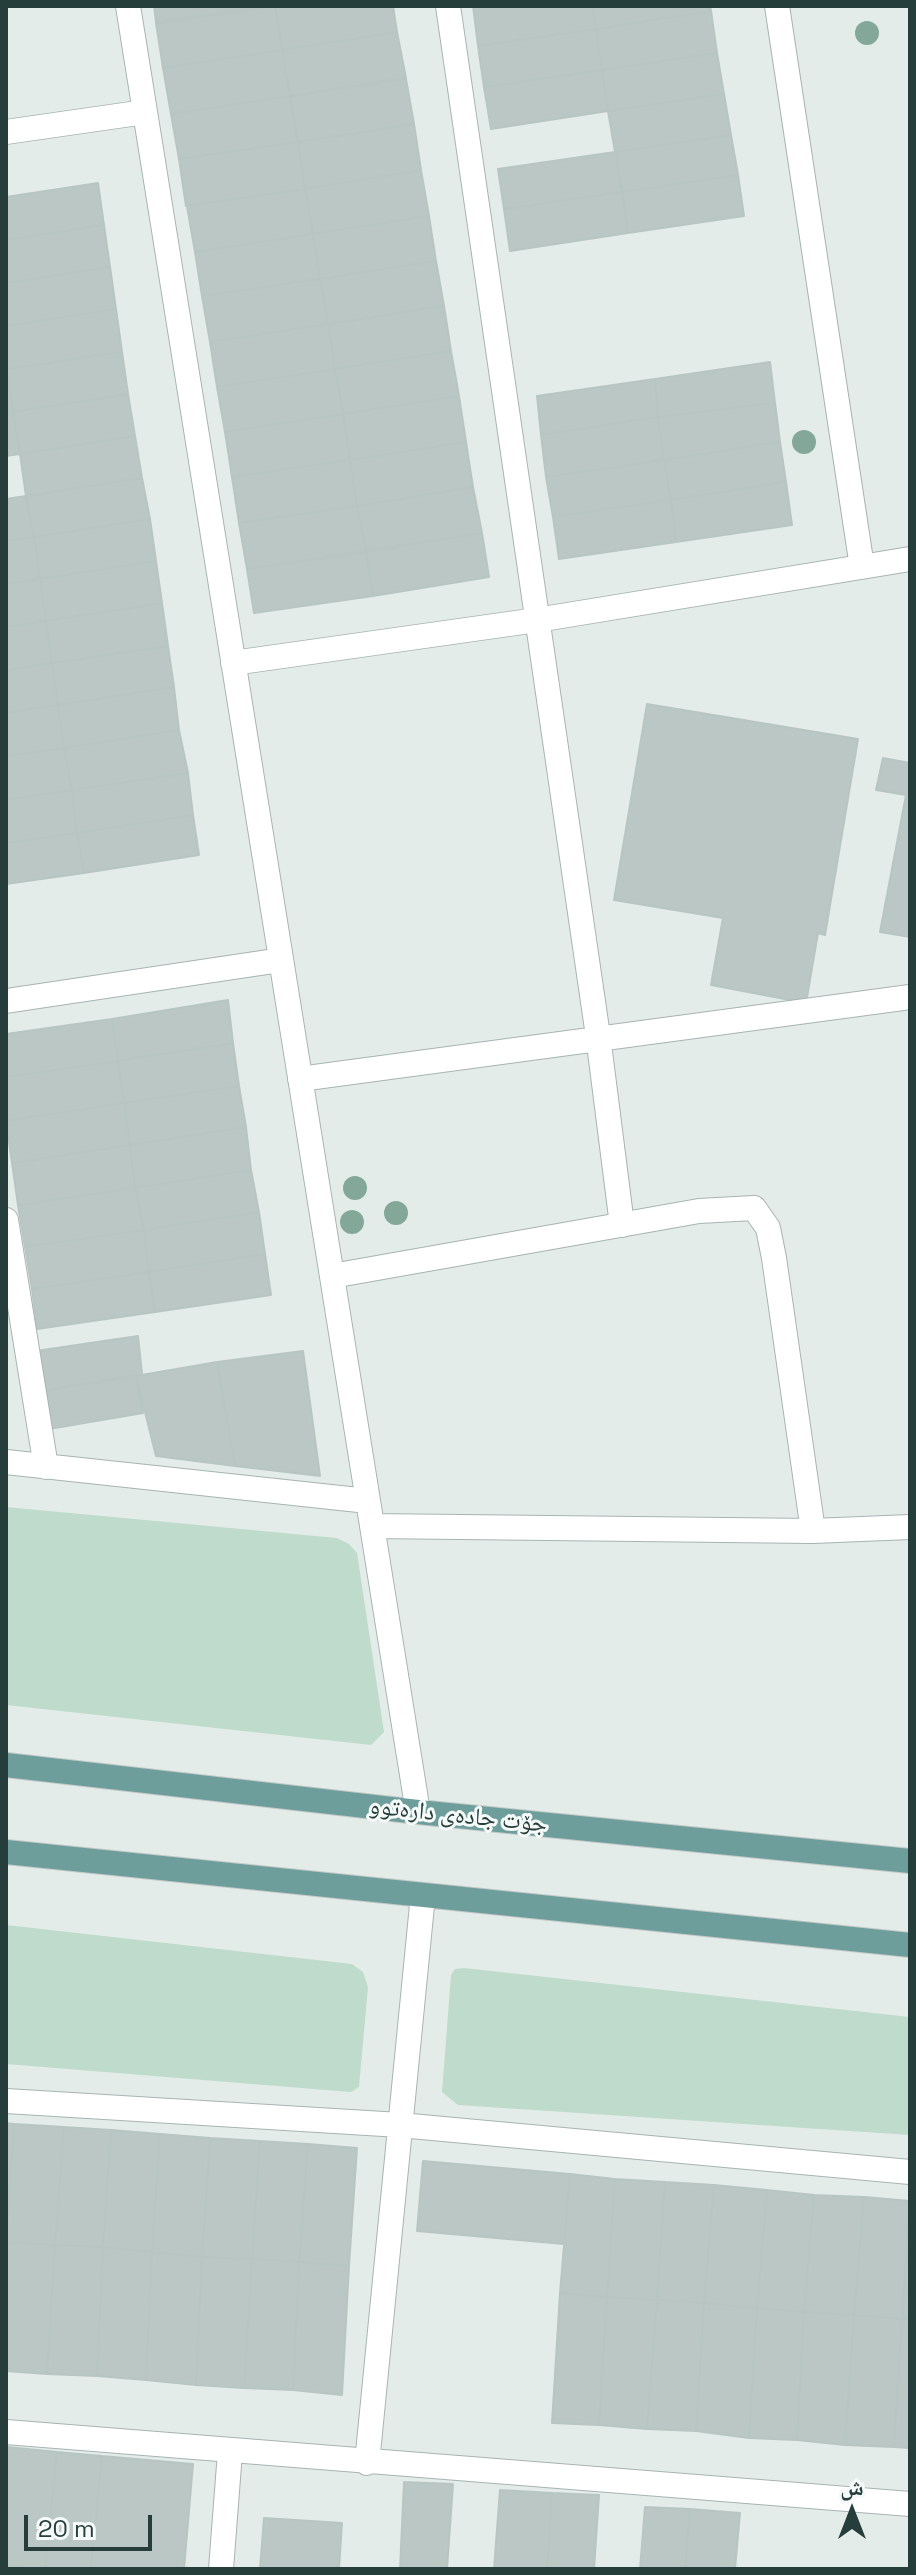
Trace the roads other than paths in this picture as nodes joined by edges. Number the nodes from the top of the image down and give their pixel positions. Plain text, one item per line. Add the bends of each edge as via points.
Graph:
1 (128, 6) edge
2 (448, 6) edge
3 (777, 6) edge
4 (145, 112) junction
5 (6, 132) edge
6 (910, 559) edge
7 (862, 567) junction
8 (537, 620) junction
9 (233, 663) junction
10 (281, 960) junction
11 (910, 997) edge
12 (6, 1001) edge
13 (598, 1036) junction
14 (300, 1079) junction
15 (6, 1220) edge
16 (622, 1225) junction
17 (332, 1276) junction
18 (6, 1462) edge
19 (46, 1467) junction
20 (368, 1501) junction
21 (372, 1526) junction
22 (910, 1527) edge
23 (813, 1531) junction
24 (6, 1765) edge
25 (418, 1812) junction
26 (6, 1852) edge
27 (910, 1861) edge
28 (423, 1895) junction
29 (910, 1945) edge
30 (6, 2101) edge
31 (400, 2125) junction
32 (910, 2172) edge
33 (6, 2432) edge
34 (230, 2452) junction
35 (367, 2463) junction
36 (910, 2504) edge
37 (221, 2569) edge

1 - 4 street
2 - 8 street
3 - 7 street
4 - 5 street
4 - 9 street
6 - 7 street
7 - 8 street
8 - 9 street
8 - 13 street
9 - 10 street
10 - 12 street
10 - 14 street
11 - 13 street
13 - 14 street
13 - 16 street
14 - 17 street
15 - 19 street
16 - 17 street
16 - 23 street via 728,1207 754,1208 768,1228
17 - 20 street
18 - 19 street
19 - 20 street
20 - 21 street
21 - 23 street
21 - 25 street
22 - 23 street
24 - 25 main road, جۆت جادەی دارەتوو
25 - 27 main road, جۆت جادەی دارەتوو
26 - 28 main road
28 - 29 main road
28 - 31 street
30 - 31 street
31 - 32 street
31 - 35 street
33 - 34 street
34 - 35 street
34 - 37 street
35 - 36 street

